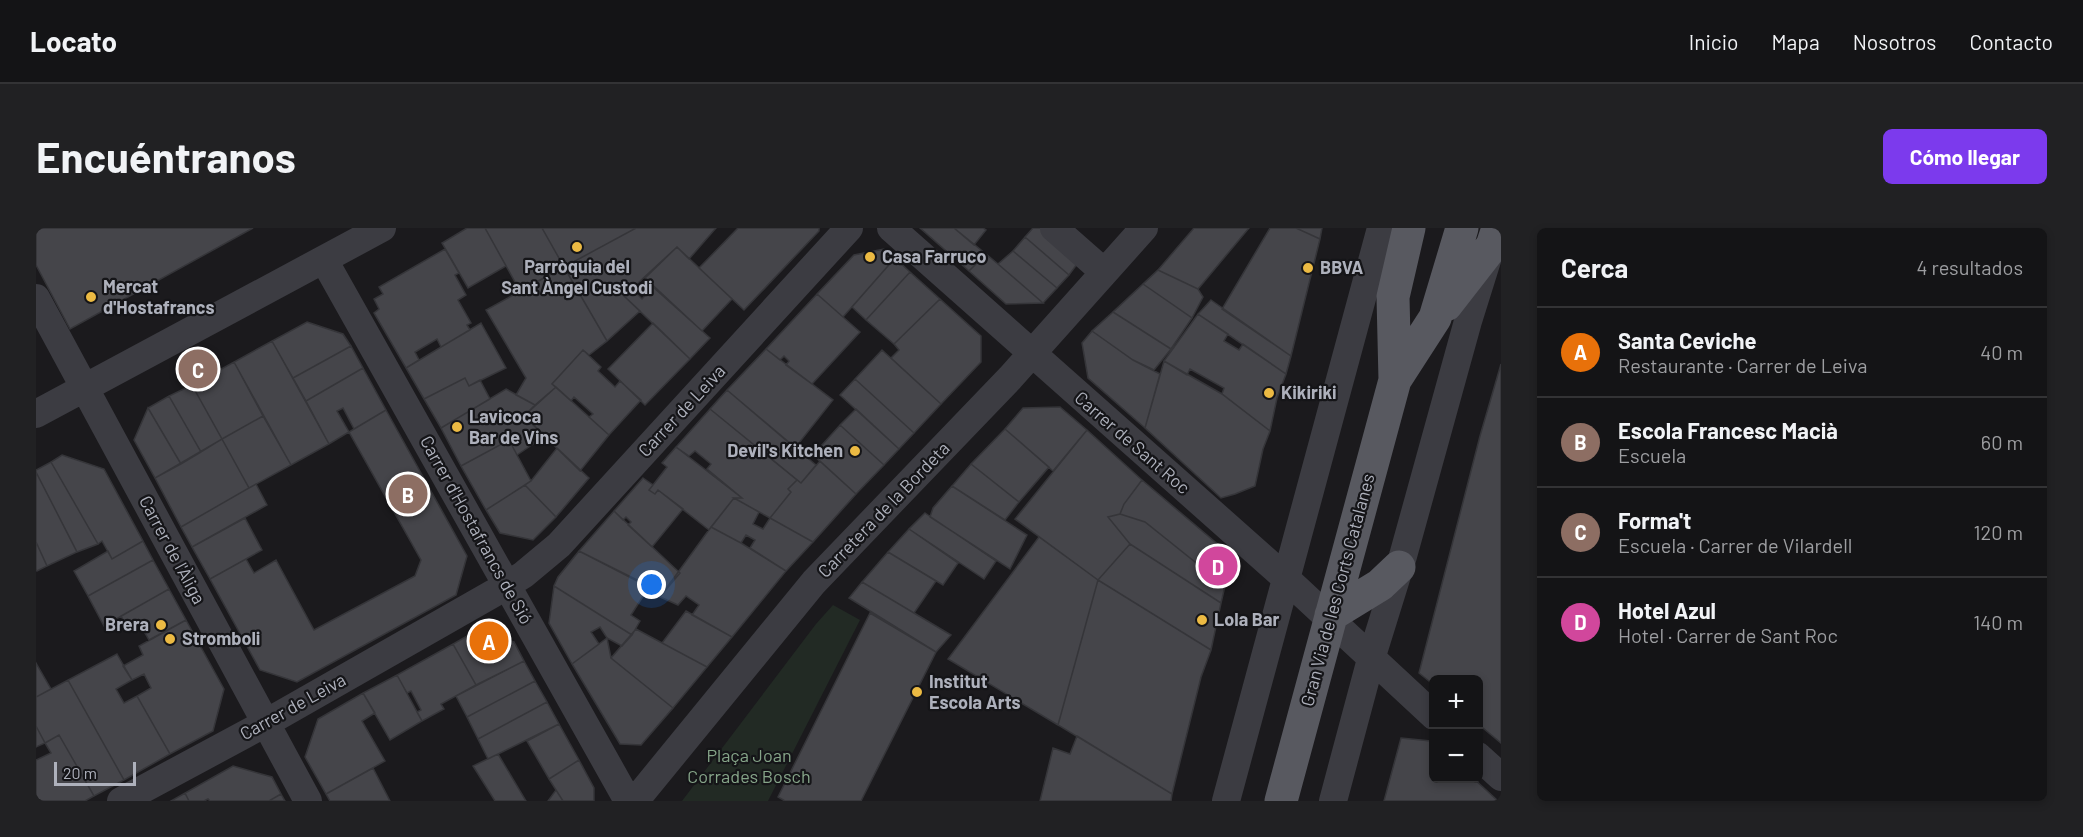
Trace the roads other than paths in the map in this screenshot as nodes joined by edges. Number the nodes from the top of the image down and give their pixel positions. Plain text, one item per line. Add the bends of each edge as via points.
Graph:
1 (382, 228) edge
2 (849, 228) edge
3 (891, 228) edge
4 (1054, 228) edge
5 (1144, 228) edge
6 (1382, 228) edge
7 (1409, 228) edge
8 (1462, 228) edge
9 (348, 236) edge
10 (1495, 237) edge
11 (324, 260) junction
12 (1104, 272) junction
13 (36, 298) edge
14 (1435, 318) junction
15 (1031, 353) junction
16 (1395, 380) junction
17 (84, 387) junction
18 (36, 414) edge
19 (1399, 567) junction
20 (1287, 579) junction
21 (501, 589) junction
22 (1330, 618) junction
23 (1371, 659) junction
24 (1429, 711) edge
25 (266, 723) junction
26 (1483, 760) edge
27 (1501, 777) edge
28 (121, 801) edge
29 (308, 801) edge
30 (628, 801) edge
31 (635, 801) edge
32 (1226, 801) edge
33 (1281, 801) edge
34 (1333, 801) edge

1 - 9 street
2 - 21 street, Carrer de Leiva via 559,545
3 - 15 street, Carrer de Sant Roc
4 - 12 street
5 - 12 street, Carretera de la Bordeta
6 - 20 street
7 - 16 main road, Gran Via de les Corts Catalanes via 1393,297
8 - 14 main road, Gran Via de les Corts Catalanes
9 - 11 street
10 - 14 main road
10 - 19 street
11 - 17 street
11 - 21 street, Carrer d'Hostafrancs de Sió
12 - 15 street, Carretera de la Bordeta
13 - 17 street, Carrer de l'Àliga
14 - 16 main road, Gran Via de les Corts Catalanes
15 - 20 street, Carrer de Sant Roc
15 - 31 street, Carretera de la Bordeta via 814,582
16 - 22 main road, Gran Via de les Corts Catalanes
17 - 18 street
17 - 25 street, Carrer de l'Àliga
19 - 22 main road via 1380,585
19 - 23 street
20 - 22 street, Carrer de Sant Roc
20 - 32 street
21 - 25 street, Carrer de Leiva
21 - 30 street, Carrer d'Hostafrancs de Sió
22 - 23 street, Carrer de Sant Roc
22 - 33 main road, Gran Via de les Corts Catalanes
23 - 24 street, Carrer de Sant Roc
23 - 34 street
25 - 28 street, Carrer de Leiva
25 - 29 street, Carrer de l'Àliga
26 - 27 street

